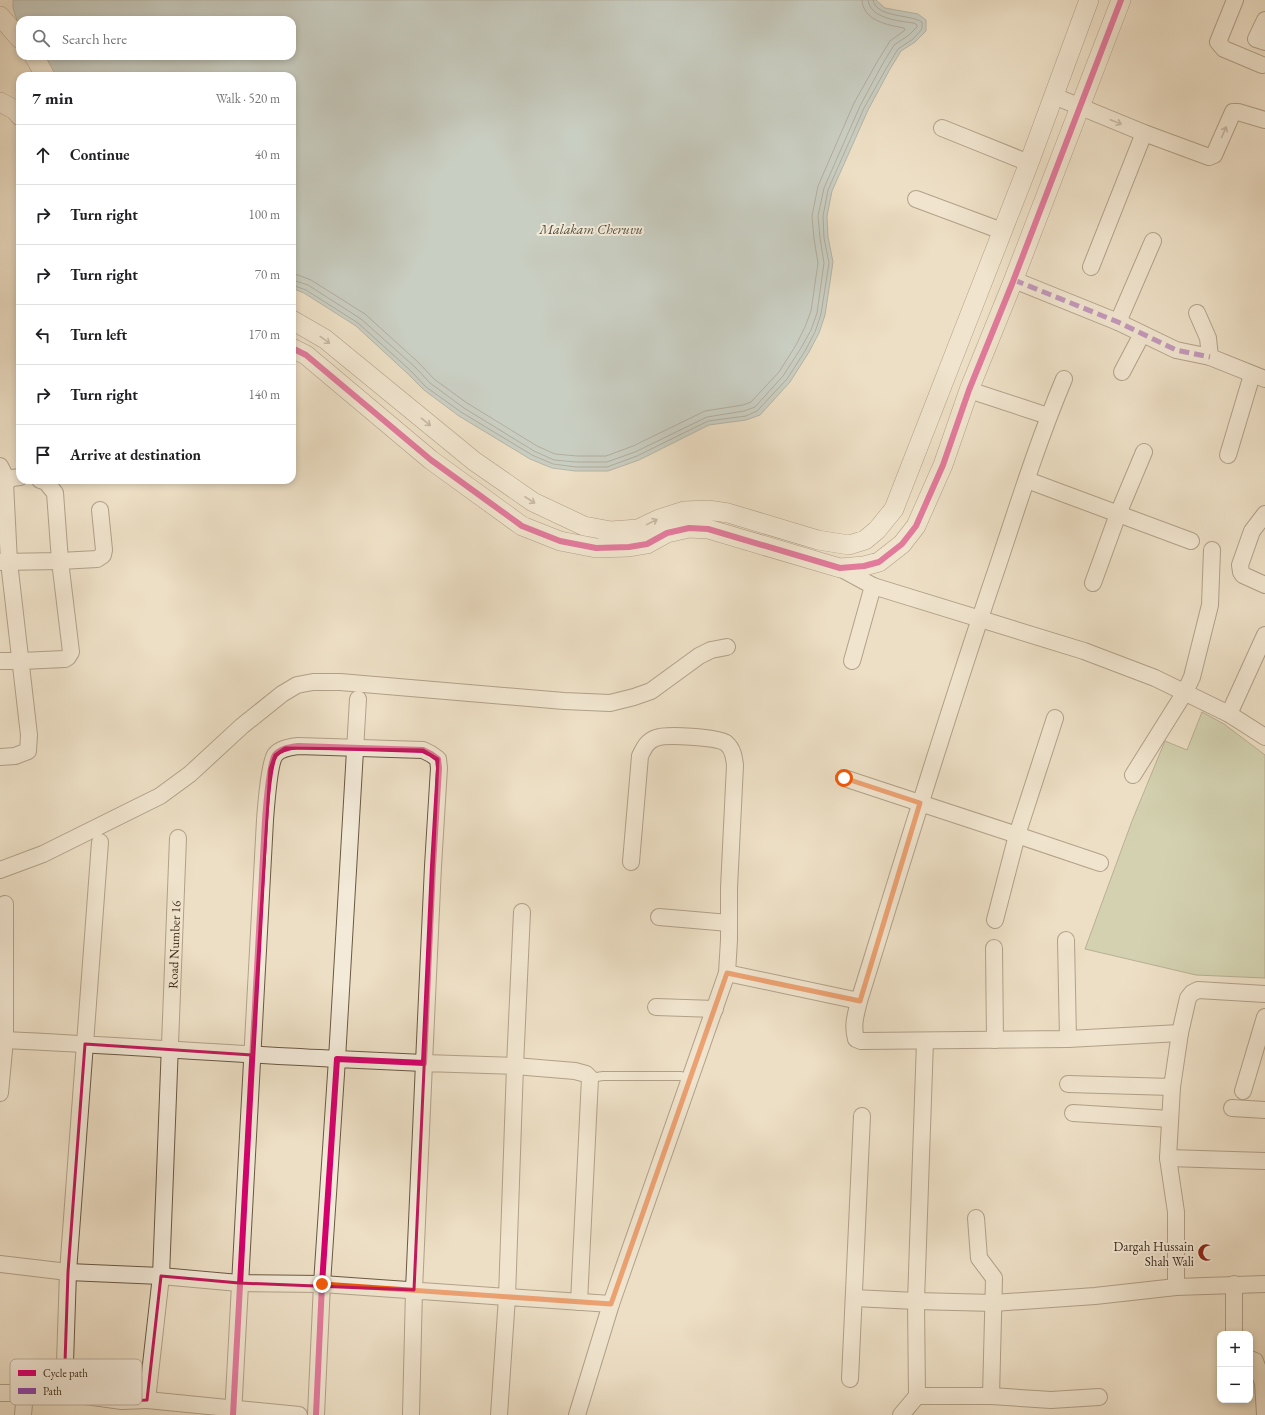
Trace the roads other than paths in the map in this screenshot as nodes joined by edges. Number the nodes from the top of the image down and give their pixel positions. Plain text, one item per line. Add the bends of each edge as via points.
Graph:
1 (1089, 0) edge
2 (1121, 0) edge
3 (1235, 0) edge
4 (0, 16) edge
5 (1265, 20) edge
6 (16, 34) edge
7 (1265, 42) edge
8 (36, 60) edge
9 (1262, 65) dead end
10 (43, 72) edge
11 (1054, 96) junction
12 (0, 102) edge
13 (1080, 107) junction
14 (16, 111) edge
15 (1265, 120) edge
16 (942, 128) dead end
17 (1144, 133) junction
18 (1029, 163) junction
19 (916, 199) dead end
20 (1002, 231) junction
21 (1153, 241) dead end
22 (1091, 267) dead end
23 (1014, 280) junction
24 (1197, 313) dead end
25 (296, 322) edge
26 (1118, 322) junction
27 (1142, 334) junction
28 (296, 350) edge
29 (1210, 357) junction
30 (1122, 372) dead end
31 (1259, 377) edge
32 (1064, 379) dead end
33 (969, 390) junction
34 (1048, 416) junction
35 (1144, 452) dead end
36 (1228, 455) dead end
37 (0, 466) edge
38 (16, 478) edge
39 (1027, 480) junction
40 (5, 483) junction
41 (48, 484) edge
42 (100, 510) dead end
43 (708, 510) junction
44 (1118, 514) junction
45 (1265, 514) edge
46 (708, 529) junction
47 (610, 539) junction
48 (1191, 541) dead end
49 (1212, 550) dead end
50 (60, 561) junction
51 (4, 562) edge
52 (840, 568) junction
53 (1092, 583) dead end
54 (1265, 585) edge
55 (873, 586) junction
56 (980, 619) junction
57 (1265, 635) edge
58 (727, 647) dead end
59 (0, 661) edge
60 (852, 661) dead end
61 (20, 662) junction
62 (1185, 692) junction
63 (358, 699) dead end
64 (1229, 714) junction
65 (1055, 718) dead end
66 (1265, 737) edge
67 (356, 748) junction
68 (0, 757) edge
69 (1133, 775) dead end
70 (844, 778) dead end
71 (920, 803) junction
72 (1017, 834) junction
73 (178, 838) dead end
74 (100, 842) dead end
75 (631, 862) dead end
76 (1100, 863) dead end
77 (0, 870) edge
78 (6, 904) dead end
79 (522, 912) dead end
80 (659, 917) dead end
81 (996, 920) dead end
82 (729, 923) junction
83 (1066, 940) dead end
84 (994, 948) dead end
85 (727, 973) junction
86 (1265, 994) edge
87 (860, 1001) junction
88 (656, 1007) dead end
89 (715, 1008) junction
90 (1265, 1017) edge
91 (1180, 1033) junction
92 (1068, 1039) junction
93 (6, 1040) junction
94 (995, 1040) junction
95 (925, 1041) junction
96 (85, 1044) junction
97 (170, 1050) junction
98 (252, 1055) junction
99 (337, 1059) junction
100 (424, 1063) junction
101 (515, 1066) junction
102 (590, 1078) junction
103 (690, 1078) junction
104 (1068, 1084) dead end
105 (1172, 1086) junction
106 (1243, 1091) dead end
107 (0, 1093) edge
108 (1232, 1108) dead end
109 (1265, 1110) edge
110 (1073, 1113) dead end
111 (862, 1116) dead end
112 (1170, 1119) junction
113 (1168, 1158) junction
114 (1265, 1161) edge
115 (976, 1218) dead end
116 (0, 1264) edge
117 (68, 1272) junction
118 (160, 1276) junction
119 (239, 1283) junction
120 (322, 1284) junction
121 (1234, 1284) junction
122 (1265, 1284) edge
123 (1176, 1287) junction
124 (414, 1290) junction
125 (507, 1296) junction
126 (854, 1298) junction
127 (916, 1301) junction
128 (580, 1302) junction
129 (994, 1303) junction
130 (611, 1304) junction
131 (1234, 1331) edge
132 (65, 1359) edge
133 (1253, 1360) edge
134 (850, 1379) dead end
135 (917, 1396) junction
136 (991, 1396) junction
137 (1099, 1397) dead end
138 (147, 1400) junction
139 (142, 1402) edge
140 (24, 1405) edge
141 (111, 1405) edge
142 (122, 1408) edge
143 (233, 1411) edge
144 (902, 1414) edge
145 (1265, 1414) edge
146 (23, 1415) edge
147 (299, 1415) edge
148 (316, 1415) edge
149 (412, 1415) edge
150 (499, 1415) edge
151 (577, 1415) edge

1 - 11 street
2 - 13 street
3 - 9 street via 1218,42 1224,49
4 - 6 street
5 - 7 street via 1256,39
8 - 10 street
11 - 13 street
11 - 18 street
12 - 14 street
13 -> 17 street
13 - 23 street
17 -> 15 street via 1209,157 1214,154 1233,112
16 - 18 street
17 - 22 street
18 - 20 street
19 - 20 street
20 - 43 street via 894,509 876,530 865,540 849,545 818,540 728,513
21 - 26 street
23 - 26 street
23 - 33 street
24 - 29 street via 1208,338
25 -> 47 street via 325,339 474,461 533,502
26 - 27 street
27 - 29 street via 1176,350
27 - 30 street
28 - 47 street via 306,355 432,460 522,526 560,541 596,548
29 - 31 street
31 - 36 street
32 - 34 street
33 - 34 street
33 - 52 street via 943,465 916,526 902,544 879,562
34 - 39 street
35 - 44 street
37 - 40 street
38 - 40 street
39 - 44 street
39 - 56 street
40 - 51 street
41 - 50 street via 55,493
42 - 50 street via 103,555 97,559
43 - 46 street
47 -> 43 street via 684,511
44 - 48 street
44 - 53 street
45 - 54 street via 1252,531 1240,569 1243,575
46 - 47 street via 689,528 667,533 648,544 629,547
46 - 52 street
49 - 62 street via 1210,605 1199,655
50 - 51 street
50 - 61 street via 71,652 65,659
51 - 61 street
52 - 55 street
55 - 56 street
55 - 60 street
56 - 62 street via 1084,651
56 - 71 street
57 - 64 street
58 - 77 street via 699,656 651,691 610,703 340,682 297,685 276,698 190,774 160,796 43,854
59 - 61 street
61 - 68 street via 28,717 28,751 15,756
62 - 64 street
62 - 69 street
63 - 67 street
64 - 66 street
65 - 72 street
67 - 98 street via 298,746 285,748 275,755 270,770 265,820
67 - 99 street
67 - 100 street via 423,750 438,759 440,768
70 - 71 street
71 - 72 street
71 - 87 street
72 - 76 street
72 - 81 street
73 - 97 street, Road Number 16
74 - 96 street
75 - 82 street via 640,756 647,743 665,736 714,739 725,743 733,752 734,765
78 - 93 street
79 - 101 street
80 - 82 street
82 - 85 street
83 - 92 street
84 - 94 street
85 - 87 street
85 - 89 street
86 - 91 street via 1198,990 1188,998
87 - 95 street via 853,1031 856,1039
88 - 89 street
89 - 103 street
90 - 106 street
91 - 92 street
91 - 105 street
92 - 94 street
93 - 96 street
93 - 107 street
94 - 95 street
95 - 127 street
96 - 97 street
96 - 117 street
97 - 98 street
97 - 118 street, Road Number 16
98 - 99 street
98 - 119 street
99 - 100 street
99 - 120 street
100 - 101 street
100 - 124 street
101 - 102 street via 575,1071
101 - 125 street
102 - 103 lane
102 - 128 street
103 - 130 street
104 - 105 street
105 - 112 street
108 - 109 street
110 - 112 street
111 - 126 street
112 - 113 street
113 - 114 street
113 - 123 street via 1176,1212
115 - 129 street via 979,1258 994,1278
116 - 117 street
117 - 118 street
117 - 132 street
118 - 119 street
118 - 138 street, Road Number 16
119 - 120 street
119 - 143 street
120 - 124 street
120 - 148 street
121 - 122 street
121 - 123 street
121 - 131 street
123 - 129 street
124 - 125 street
124 - 149 street
125 - 128 street
125 - 150 street
126 - 127 street
126 - 134 street
127 - 129 street
127 - 135 street
128 - 130 street
129 - 136 street
130 - 151 street
133 - 145 street via 1263,1383
135 - 136 street
135 - 144 street
136 - 137 street via 1051,1400
138 - 139 street
138 - 143 street
140 - 146 street
141 - 142 street
143 - 147 street

